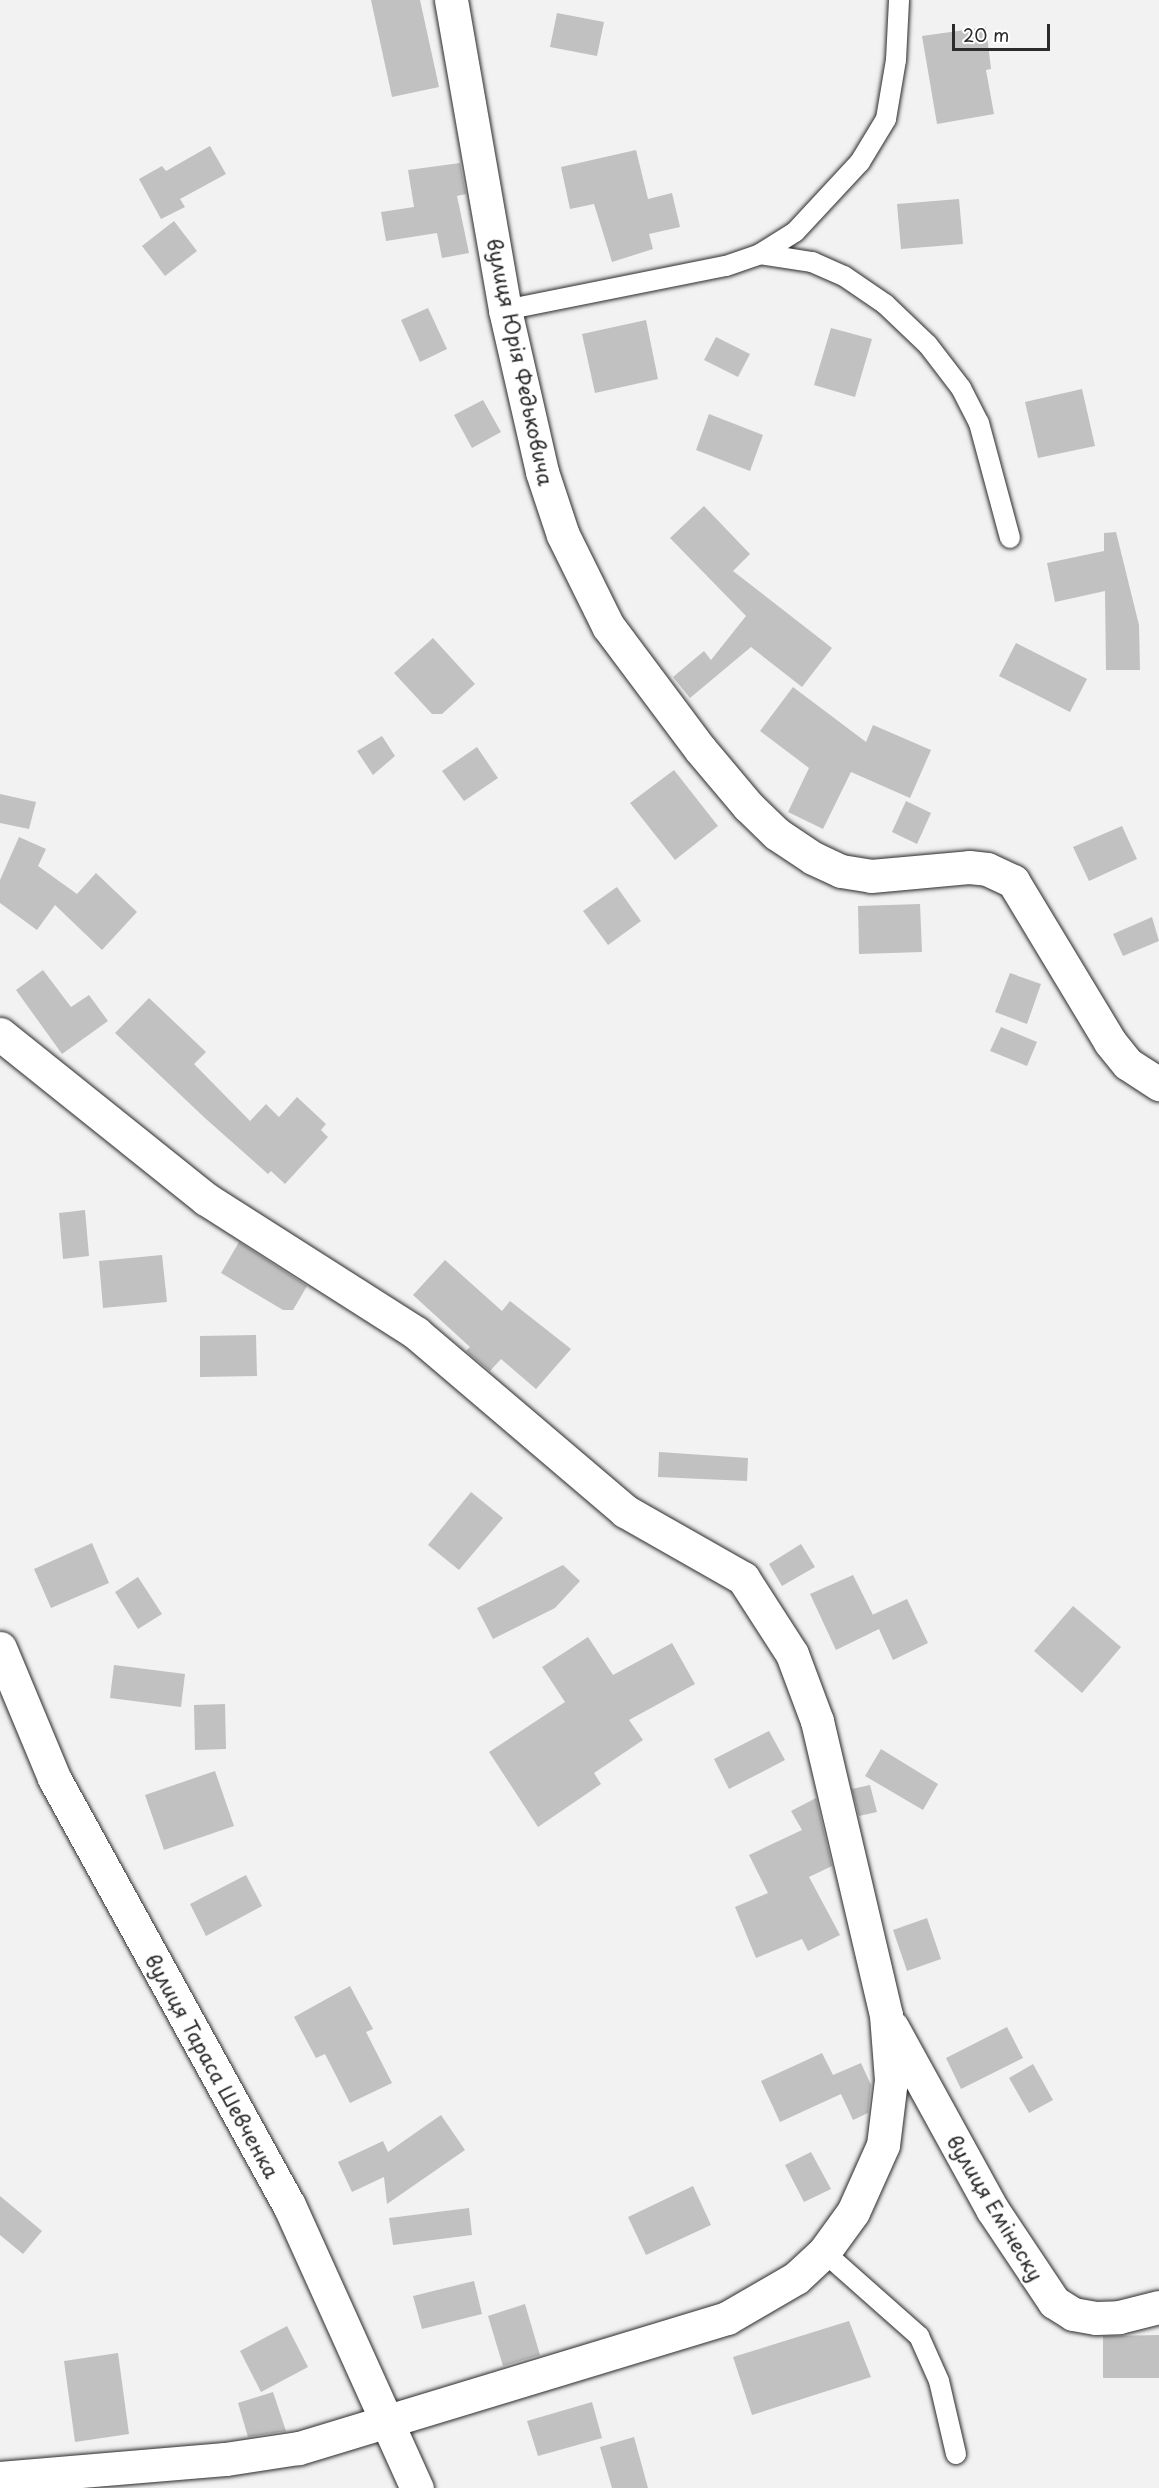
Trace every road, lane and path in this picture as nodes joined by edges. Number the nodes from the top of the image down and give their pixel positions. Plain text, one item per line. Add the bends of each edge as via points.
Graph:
1 (452, 0) edge
2 (899, 0) edge
3 (760, 255) junction
4 (505, 310) junction
5 (1010, 538) dead end
6 (0, 1034) edge
7 (1159, 1084) edge
8 (0, 1648) edge
9 (886, 2015) junction
10 (824, 2252) junction
11 (1159, 2307) edge
12 (387, 2421) junction
13 (956, 2454) dead end
14 (0, 2478) edge
15 (417, 2488) edge

1 - 4 street, вулиця Юрія Федьковича
2 - 3 lane via 893,81 879,133 860,162 810,219
3 - 4 lane via 690,275
3 - 5 lane via 801,259 839,273 885,304 928,345 962,388 979,423
4 - 7 street, вулиця Юрія Федьковича via 542,472 584,580 622,646 727,782 777,834 841,871 905,876 969,867 987,869 1013,881 1110,1042 1128,1064
6 - 9 street via 206,1199 416,1333 625,1511 743,1578 792,1654 817,1721
8 - 12 street, вулиця Тараса Шевченка via 54,1778 169,1992 255,2138 322,2273
9 - 10 street via 891,2080 884,2145 853,2212
9 - 11 street, вулиця Емінеску via 1010,2239 1054,2302 1073,2314 1096,2318
10 - 12 street via 796,2278 728,2318
10 - 13 lane via 919,2336 939,2380
12 - 14 street via 265,2454
12 - 15 street, вулиця Тараса Шевченка

